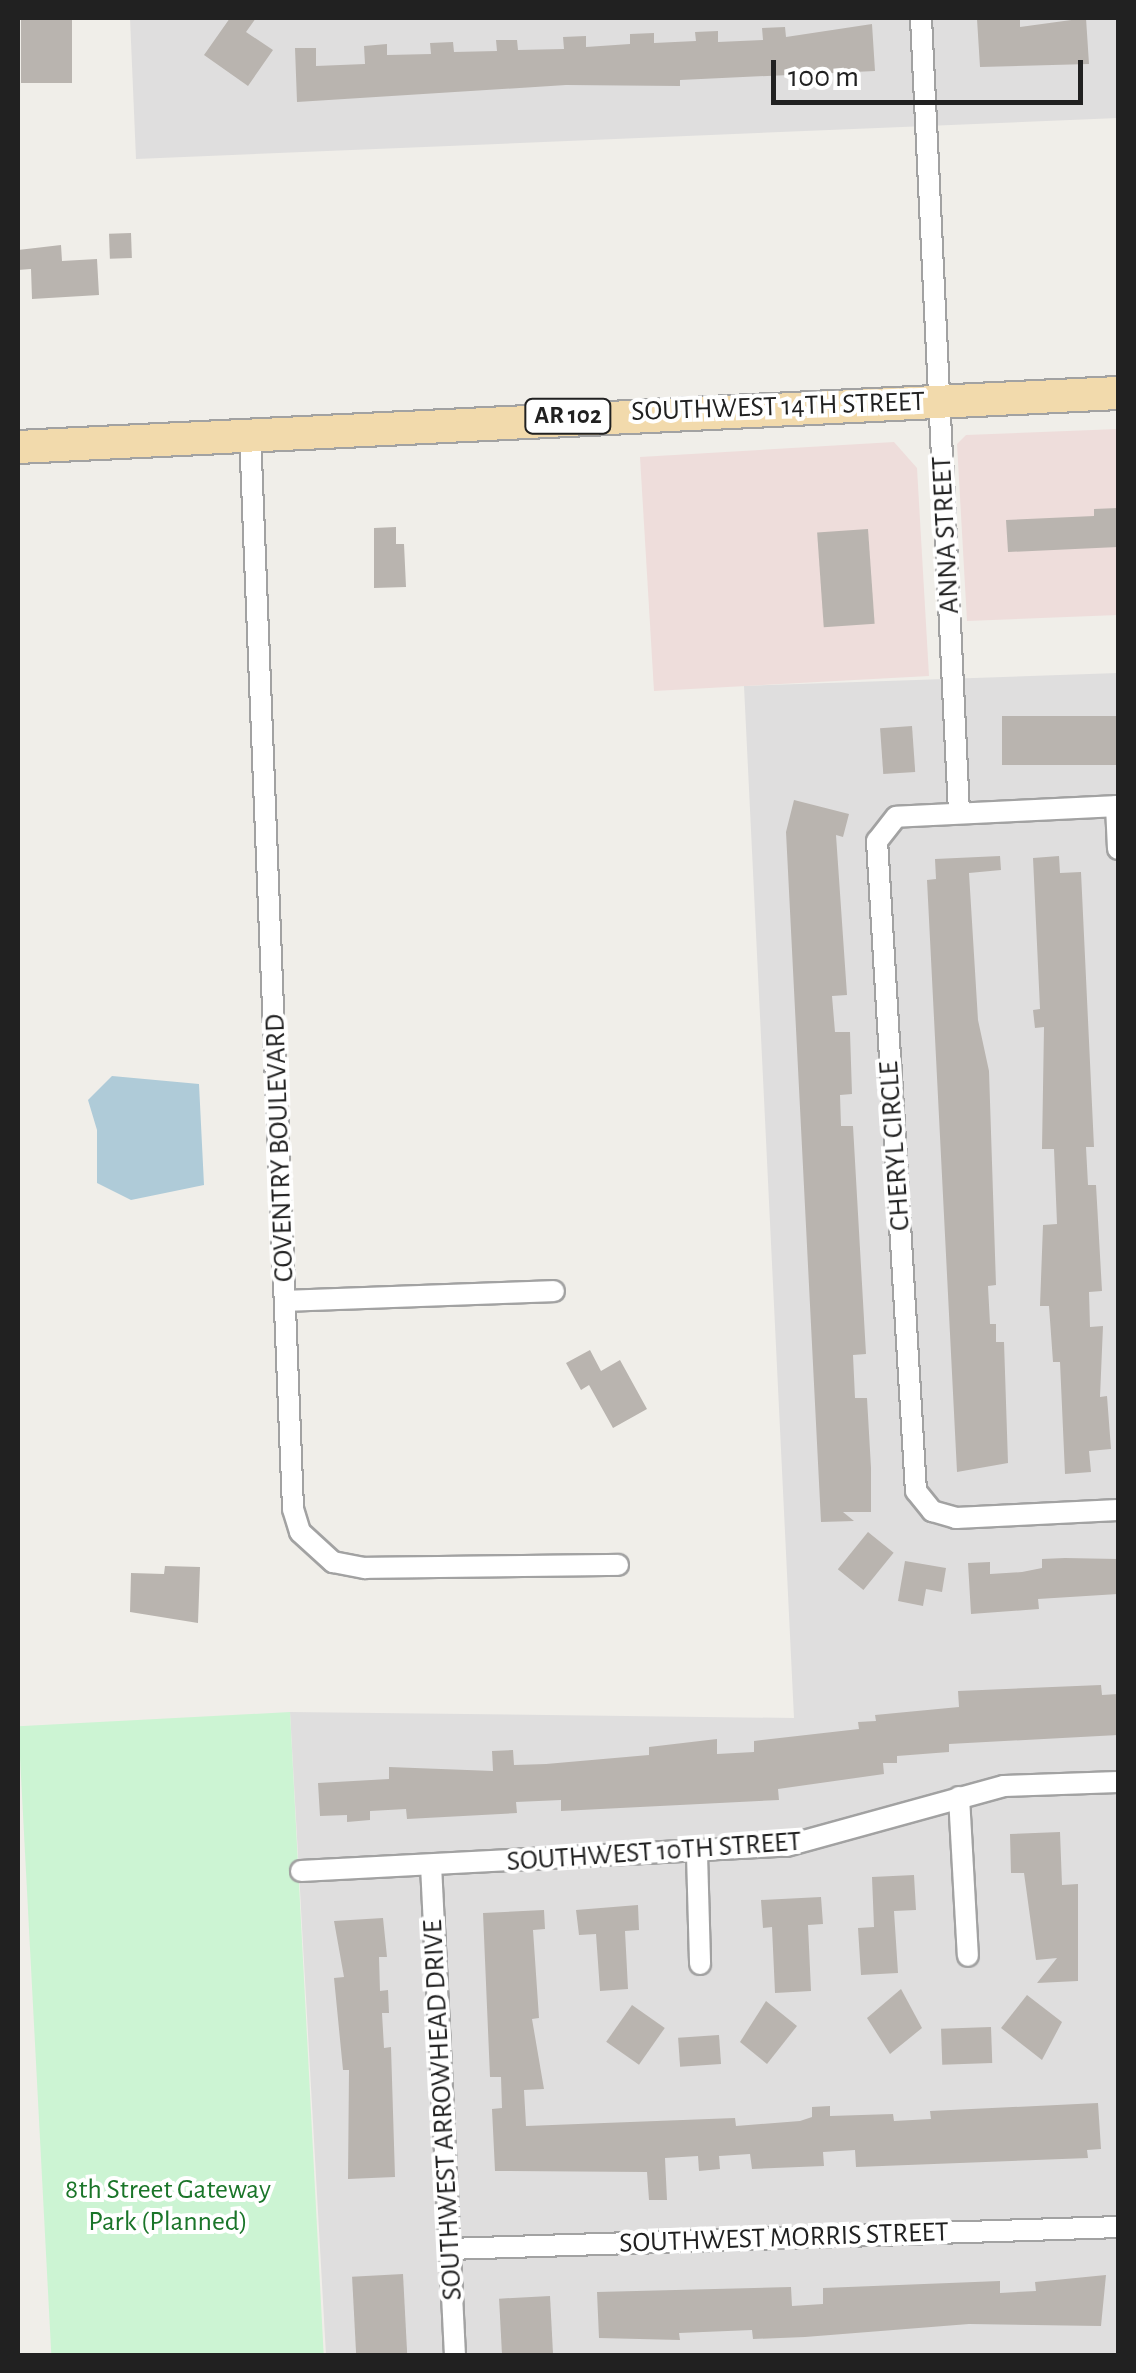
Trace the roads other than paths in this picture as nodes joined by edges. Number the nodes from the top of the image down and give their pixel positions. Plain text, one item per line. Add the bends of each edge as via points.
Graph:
1 (921, 18) edge
2 (1118, 392) edge
3 (941, 400) junction
4 (250, 433) junction
5 (18, 447) edge
6 (1117, 806) edge
7 (958, 813) junction
8 (1118, 848) edge
9 (554, 1291) dead end
10 (286, 1300) junction
11 (1118, 1510) edge
12 (618, 1565) dead end
13 (1118, 1782) edge
14 (958, 1797) junction
15 (696, 1854) junction
16 (431, 1865) junction
17 (301, 1871) dead end
18 (968, 1956) dead end
19 (700, 1964) dead end
20 (1118, 2228) edge
21 (449, 2250) junction
22 (455, 2356) edge

1 - 3 street, ANNA STREET
2 - 3 main road, SOUTHWEST 14TH STREET / AR 102
3 - 4 main road, SOUTHWEST 14TH STREET / AR 102
3 - 7 street, ANNA STREET
4 - 5 main road, SOUTHWEST 14TH STREET / AR 102
4 - 10 street, COVENTRY BOULEVARD
6 - 7 street, CHERYL CIRCLE
6 - 8 street
7 - 11 street, CHERYL CIRCLE via 896,817 877,841 916,1492 932,1512 956,1518
9 - 10 street
10 - 12 street, COVENTRY BOULEVARD via 292,1509 313,1548 333,1562 364,1568
13 - 14 street, SOUTHWEST 10TH STREET via 1004,1786
14 - 15 street, SOUTHWEST 10TH STREET via 829,1839
14 - 18 street
15 - 16 street, SOUTHWEST 10TH STREET
15 - 19 street
16 - 17 street, SOUTHWEST 10TH STREET
16 - 21 street, SOUTHWEST ARROWHEAD DRIVE
20 - 21 street, SOUTHWEST MORRIS STREET
21 - 22 street, SOUTHWEST ARROWHEAD DRIVE

